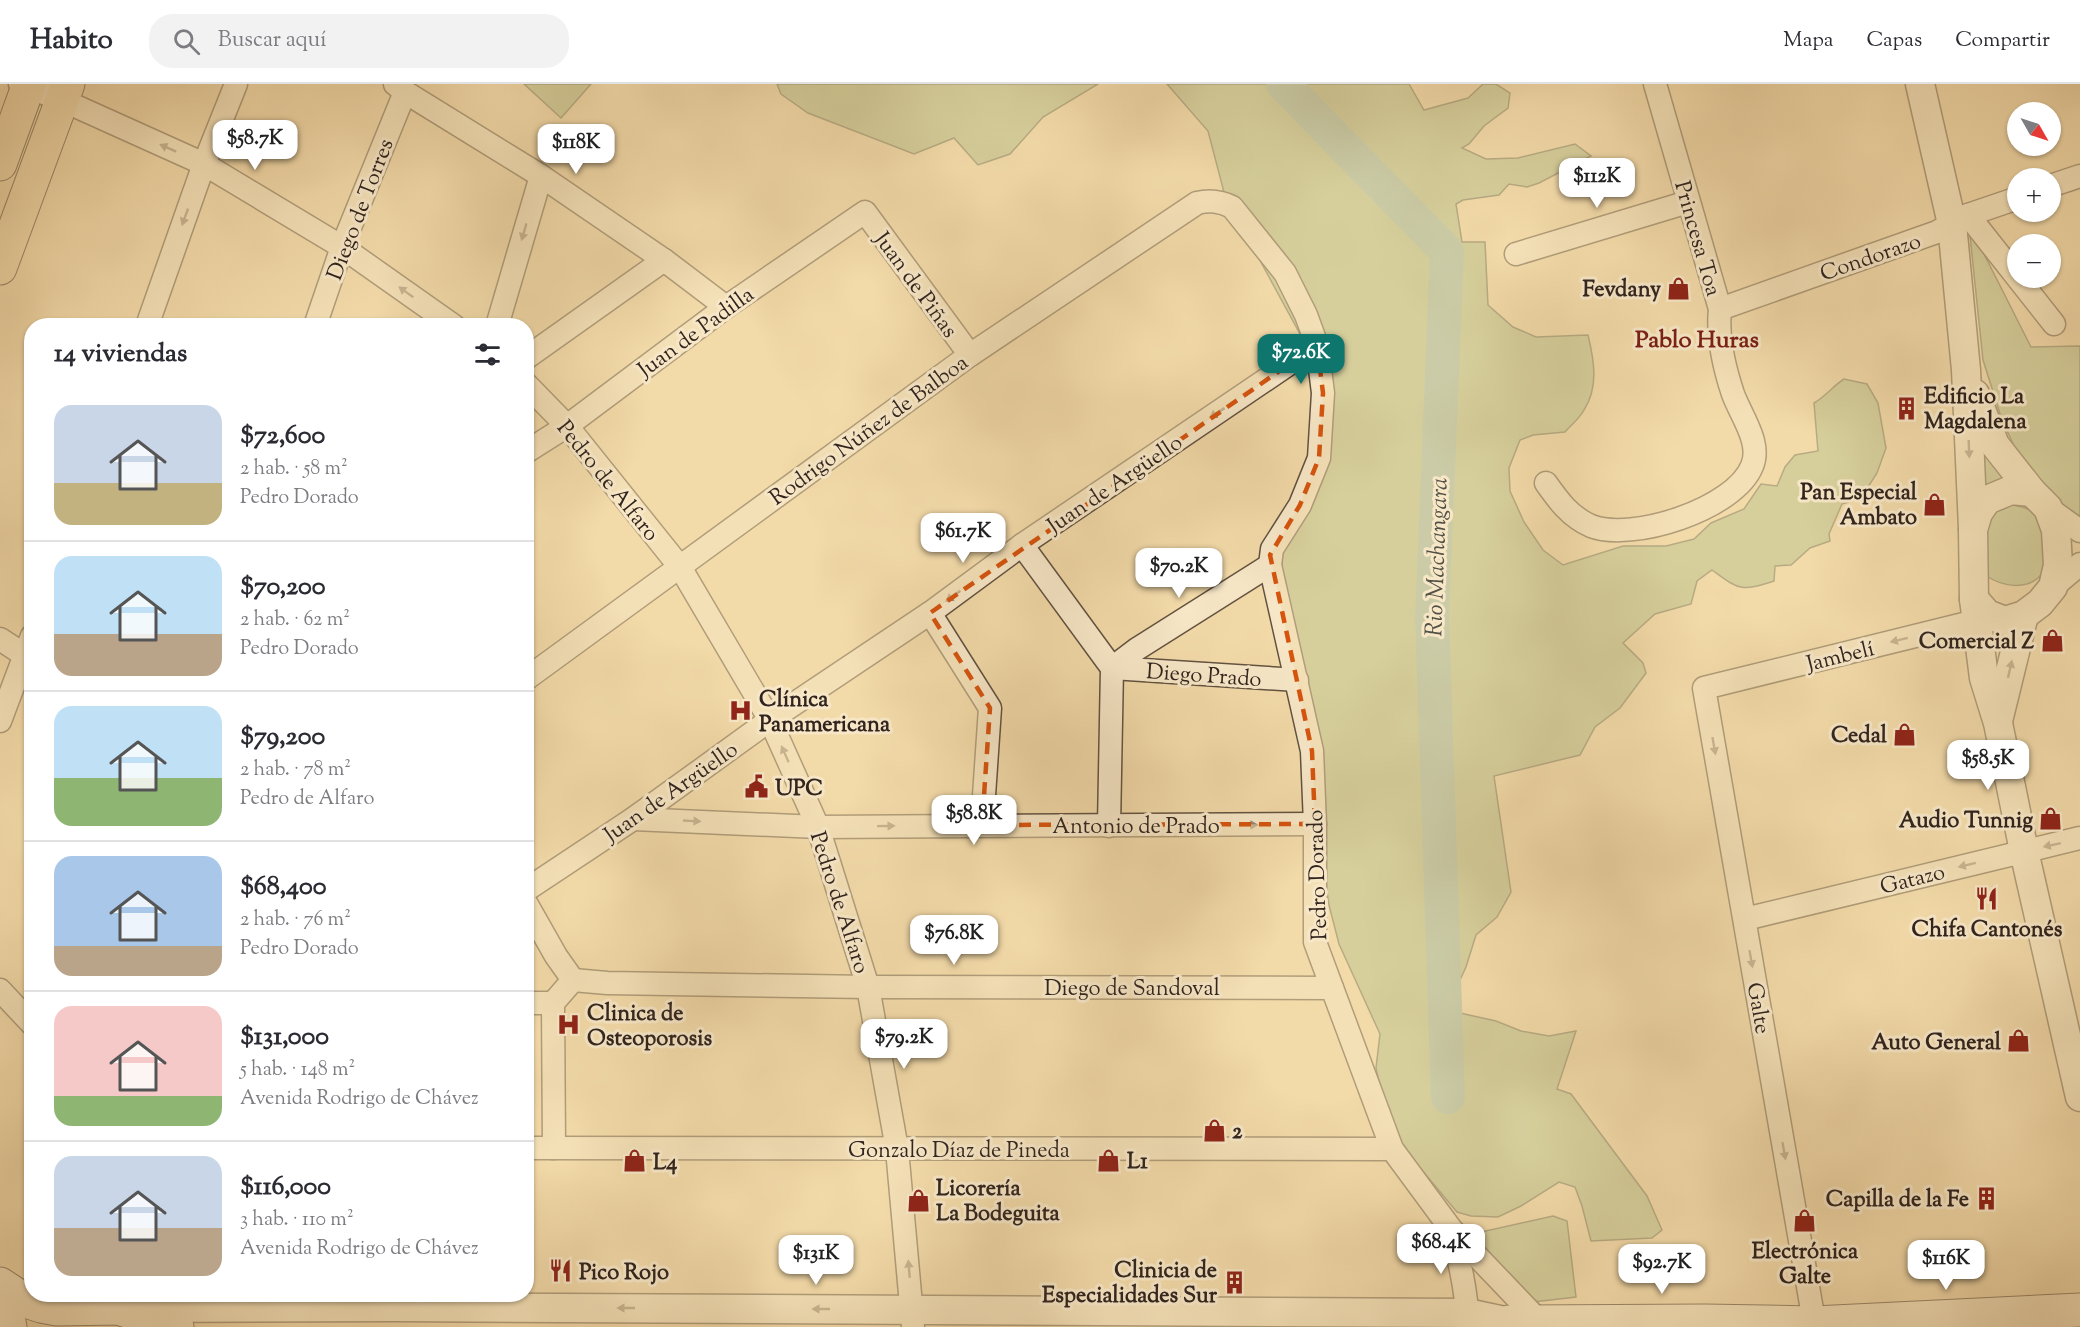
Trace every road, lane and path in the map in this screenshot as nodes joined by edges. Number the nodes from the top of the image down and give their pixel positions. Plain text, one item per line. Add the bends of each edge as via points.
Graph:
1 (236, 84) edge
2 (1655, 84) edge
3 (1920, 84) edge
4 (25, 85) edge
5 (400, 88) edge
6 (65, 92) edge
7 (11, 134) junction
8 (47, 139) junction
9 (0, 164) edge
10 (204, 164) junction
11 (541, 176) junction
12 (2080, 176) edge
13 (2061, 182) edge
14 (0, 185) edge
15 (1220, 202) joint
16 (1688, 202) junction
17 (2007, 202) edge
18 (865, 212) joint
19 (1960, 219) junction
20 (0, 221) edge
21 (342, 247) junction
22 (1516, 254) dead end
23 (664, 260) junction
24 (0, 268) edge
25 (726, 307) junction
26 (1720, 309) junction
27 (150, 318) edge
28 (318, 318) edge
29 (443, 318) edge
30 (499, 318) edge
31 (2054, 324) dead end
32 (1317, 345) junction
33 (534, 352) edge
34 (970, 355) junction
35 (1966, 370) junction
36 (534, 392) edge
37 (567, 426) junction
38 (534, 447) edge
39 (1546, 483) dead end
40 (2040, 500) junction
41 (1973, 530) junction
42 (2080, 531) edge
43 (1022, 545) junction
44 (2080, 564) edge
45 (1270, 566) junction
46 (680, 567) junction
47 (2052, 587) junction
48 (1975, 610) junction
49 (930, 613) junction
50 (2024, 615) junction
51 (0, 639) edge
52 (24, 648) edge
53 (24, 662) edge
54 (1112, 668) junction
55 (534, 673) edge
56 (1297, 680) junction
57 (1704, 688) joint
58 (770, 720) junction
59 (0, 721) edge
60 (1998, 723) junction
61 (633, 819) junction
62 (1315, 824) junction
63 (982, 825) junction
64 (1109, 826) junction
65 (818, 827) junction
66 (2080, 838) edge
67 (2024, 851) junction
68 (534, 885) edge
69 (534, 917) edge
70 (1745, 919) junction
71 (573, 980) junction
72 (868, 987) junction
73 (1332, 988) junction
74 (0, 990) edge
75 (534, 1003) edge
76 (553, 1003) junction
77 (24, 1014) edge
78 (2080, 1097) edge
79 (534, 1148) edge
80 (554, 1148) junction
81 (897, 1149) junction
82 (1392, 1149) junction
83 (1451, 1229) junction
84 (0, 1284) edge
85 (0, 1290) edge
86 (24, 1300) edge
87 (29, 1302) edge
88 (395, 1309) edge
89 (118, 1310) edge
90 (2080, 1310) edge
91 (913, 1318) edge
92 (1468, 1320) edge
93 (1515, 1323) edge
94 (1814, 1325) edge
95 (9, 1327) edge
96 (177, 1327) edge

1 - 10 street
2 - 16 street, Princesa Toa
3 - 19 street
4 - 6 street
4 - 7 main road
5 - 11 street
5 - 21 street, Diego de Torres
6 - 8 main road
10 -> 6 street
7 - 9 main road
7 - 14 main road
8 - 20 main road
8 - 24 main road
10 - 21 street
10 -> 27 street
11 - 23 street
11 -> 30 street
12 - 13 street
15 - 32 street, Pedro Dorado via 1236,211 1285,273
15 - 34 street, Rodrigo Núñez de Balboa via 1197,203
16 - 22 street
16 - 26 street, Princesa Toa
17 - 19 street, Condorazo
18 - 25 street, Juan de Padilla
18 - 34 street, Juan de Piñas
19 - 26 street, Condorazo via 1937,232
19 - 31 street
19 - 35 street
21 - 28 street, Diego de Torres
29 -> 21 street
23 - 25 street
23 - 33 street
25 - 37 street, Juan de Padilla
26 - 39 street, Princesa Toa via 1723,356 1755,456 1739,486 1695,512 1662,525 1624,531 1591,526 1563,508
32 -> 43 street, Juan de Argüello
32 - 45 street, Pedro Dorado via 1323,393 1319,458 1300,505 1274,543
34 - 46 street, Rodrigo Núñez de Balboa
35 - 40 street via 1995,446
35 -> 41 street
36 - 37 street, Pedro de Alfaro
37 - 38 street, Juan de Padilla
37 - 46 street, Pedro de Alfaro
40 - 41 street via 2011,490 1987,500
40 - 42 street
40 - 47 street via 2056,530 2058,566
41 - 48 street
43 -> 49 street, Juan de Argüello
43 - 54 street
44 - 47 street
45 - 54 street
45 - 56 street, Pedro Dorado
46 - 55 street, Rodrigo Núñez de Balboa
46 - 58 street, Pedro de Alfaro
47 - 50 street
48 - 50 street via 2005,621
48 -> 57 street, Jambelí
48 - 60 street via 1984,678
49 - 58 street, Juan de Argüello
49 - 63 street via 990,708
60 -> 50 street
51 - 52 street
53 - 59 street
54 - 56 street, Diego Prado
54 - 64 street
56 - 62 street, Pedro Dorado via 1312,751
57 -> 70 street, Galte
58 - 61 street, Juan de Argüello
65 -> 58 street, Pedro de Alfaro
60 - 67 street
61 -> 65 street, Antonio de Prado
61 - 68 street, Juan de Argüello
64 -> 62 street, Antonio de Prado
62 - 73 street, Pedro Dorado via 1315,942
63 - 64 street, Antonio de Prado
65 -> 63 street, Antonio de Prado
65 - 72 street, Pedro de Alfaro
66 -> 67 street, Gatazo
67 -> 70 street, Gatazo
67 - 78 street
69 - 71 street
70 -> 94 street, Galte
71 - 72 street, Diego de Sandoval
71 - 76 street
72 - 73 street, Diego de Sandoval
72 - 81 street, Pedro de Alfaro
73 - 82 street, Pedro Dorado
74 - 77 street
75 - 76 street
76 - 80 street
79 - 80 street, Gonzalo Díaz de Pineda
80 - 81 street, Gonzalo Díaz de Pineda
81 - 82 street, Gonzalo Díaz de Pineda
91 -> 81 street, Pedro de Alfaro
82 - 83 street, Pedro Dorado
83 - 92 street, Pedro Dorado
83 - 93 street, Pedro Dorado
84 - 86 main road
85 - 95 main road
87 - 89 main road via 57,1309
88 - 89 street
91 -> 88 street
89 - 96 main road
90 - 94 main road
91 - 92 street
92 - 93 street
93 - 94 main road via 1705,1321

